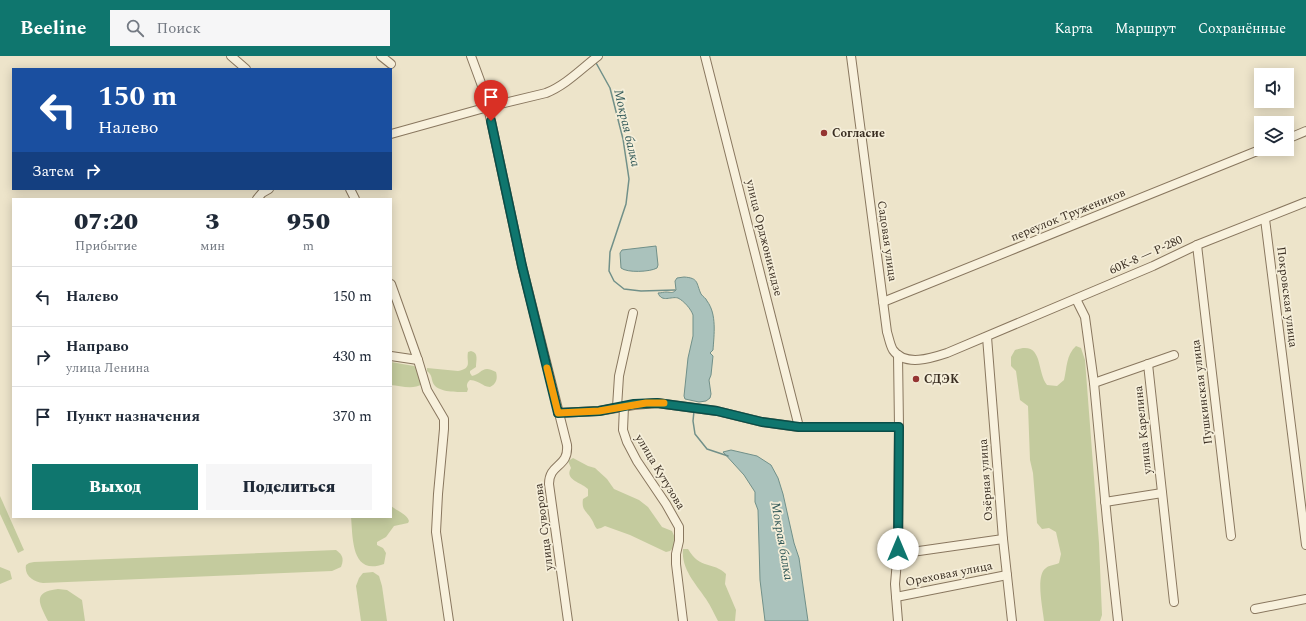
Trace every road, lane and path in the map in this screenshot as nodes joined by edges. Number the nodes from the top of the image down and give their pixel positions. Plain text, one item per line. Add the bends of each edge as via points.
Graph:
1 (231, 56) edge
2 (381, 56) edge
3 (471, 56) edge
4 (598, 56) edge
5 (705, 56) edge
6 (851, 56) edge
7 (391, 64) dead end
8 (245, 68) edge
9 (488, 106) junction
10 (1306, 131) edge
11 (392, 134) edge
12 (1294, 136) edge
13 (1254, 152) edge
14 (267, 190) edge
15 (258, 198) edge
16 (1306, 202) edge
17 (1266, 219) junction
18 (1197, 246) junction
19 (392, 287) edge
20 (1076, 299) junction
21 (883, 302) junction
22 (633, 314) dead end
23 (987, 337) junction
24 (898, 355) junction
25 (1174, 355) dead end
26 (392, 356) edge
27 (418, 360) junction
28 (1148, 364) junction
29 (1094, 383) junction
30 (621, 407) junction
31 (558, 413) junction
32 (799, 427) junction
33 (899, 427) junction
34 (1162, 493) junction
35 (1105, 502) junction
36 (1231, 536) dead end
37 (1002, 539) junction
38 (1306, 545) edge
39 (898, 554) junction
40 (1007, 575) junction
41 (896, 597) junction
42 (1306, 599) edge
43 (1174, 602) dead end
44 (1255, 609) dead end
45 (449, 621) edge
46 (568, 621) edge
47 (683, 621) edge
48 (898, 621) edge
49 (1012, 621) edge
50 (1118, 621) edge

1 - 8 street
2 - 7 street
3 - 9 street, улица Суворова
4 - 9 street via 556,89 537,96
5 - 32 street, улица Орджоникидзе
6 - 21 street, Садовая улица
9 - 11 street
9 - 31 street, улица Суворова via 522,266
10 - 12 street
13 - 21 street, переулок Тружеников
14 - 15 street
16 - 17 street, 60К-8 — Р-280
17 - 18 street, 60К-8 — Р-280
17 - 38 street, Покровская улица
18 - 20 street, 60К-8 — Р-280
18 - 36 street, Пушкинская улица
19 - 27 street
20 - 23 street, 60К-8 — Р-280
20 - 29 street via 1084,317
21 - 24 street, Садовая улица via 890,342
22 - 30 street, улица Кутузова via 619,376
23 - 24 street, 60К-8 — Р-280 via 931,358 912,360
23 - 37 street, Озёрная улица
24 - 33 street, Садовая улица
25 - 28 street, улица Карелина
26 - 27 street
27 - 45 street via 428,390 444,419 436,532
28 - 29 street, улица Карелина
28 - 34 street, улица Карелина
29 - 35 street
30 - 31 street
30 - 32 street via 646,403 670,404
30 - 47 street, улица Кутузова via 627,442 679,527 676,564
31 - 46 street, улица Суворова via 567,452 566,457 548,478 548,484
32 - 33 street
33 - 39 street, Садовая улица
34 - 35 street
34 - 43 street, улица Карелина
35 - 50 street
37 - 39 street
37 - 40 street, Озёрная улица
39 - 41 street, Садовая улица
40 - 41 street, Ореховая улица
40 - 49 street, Озёрная улица
41 - 48 street, Садовая улица
42 - 44 street

